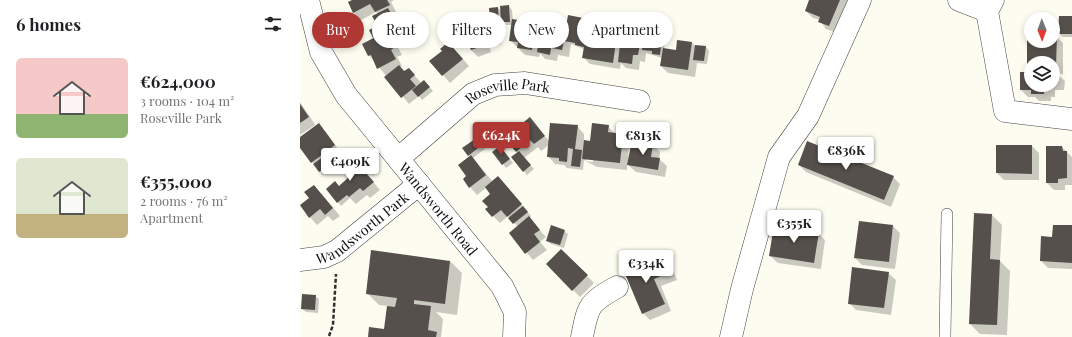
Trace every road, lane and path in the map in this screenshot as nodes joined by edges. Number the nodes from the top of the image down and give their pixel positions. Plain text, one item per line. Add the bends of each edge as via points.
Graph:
1 (308, 0) edge
2 (860, 0) edge
3 (959, 0) edge
4 (990, 6) edge
5 (639, 100) dead end
6 (1072, 119) edge
7 (399, 158) junction
8 (419, 184) junction
9 (947, 214) dead end
10 (338, 251) junction
11 (300, 260) edge
12 (616, 287) dead end
13 (329, 336) edge
14 (514, 337) edge
15 (582, 337) edge
16 (731, 337) edge
17 (945, 337) edge

1 - 7 street, Wandsworth Road via 322,52 346,95
2 - 16 street via 808,116 779,157
3 - 4 street
4 - 6 street via 1004,110
5 - 7 street, Roseville Park via 525,83 495,85 473,94
7 - 8 street, Wandsworth Road
8 - 10 street, Wandsworth Park
8 - 14 street, Wandsworth Road via 502,286 515,312
9 - 17 lane
10 - 11 street, Wandsworth Park via 324,258
10 - 13 path via 333,325
12 - 15 street via 596,298 590,306

